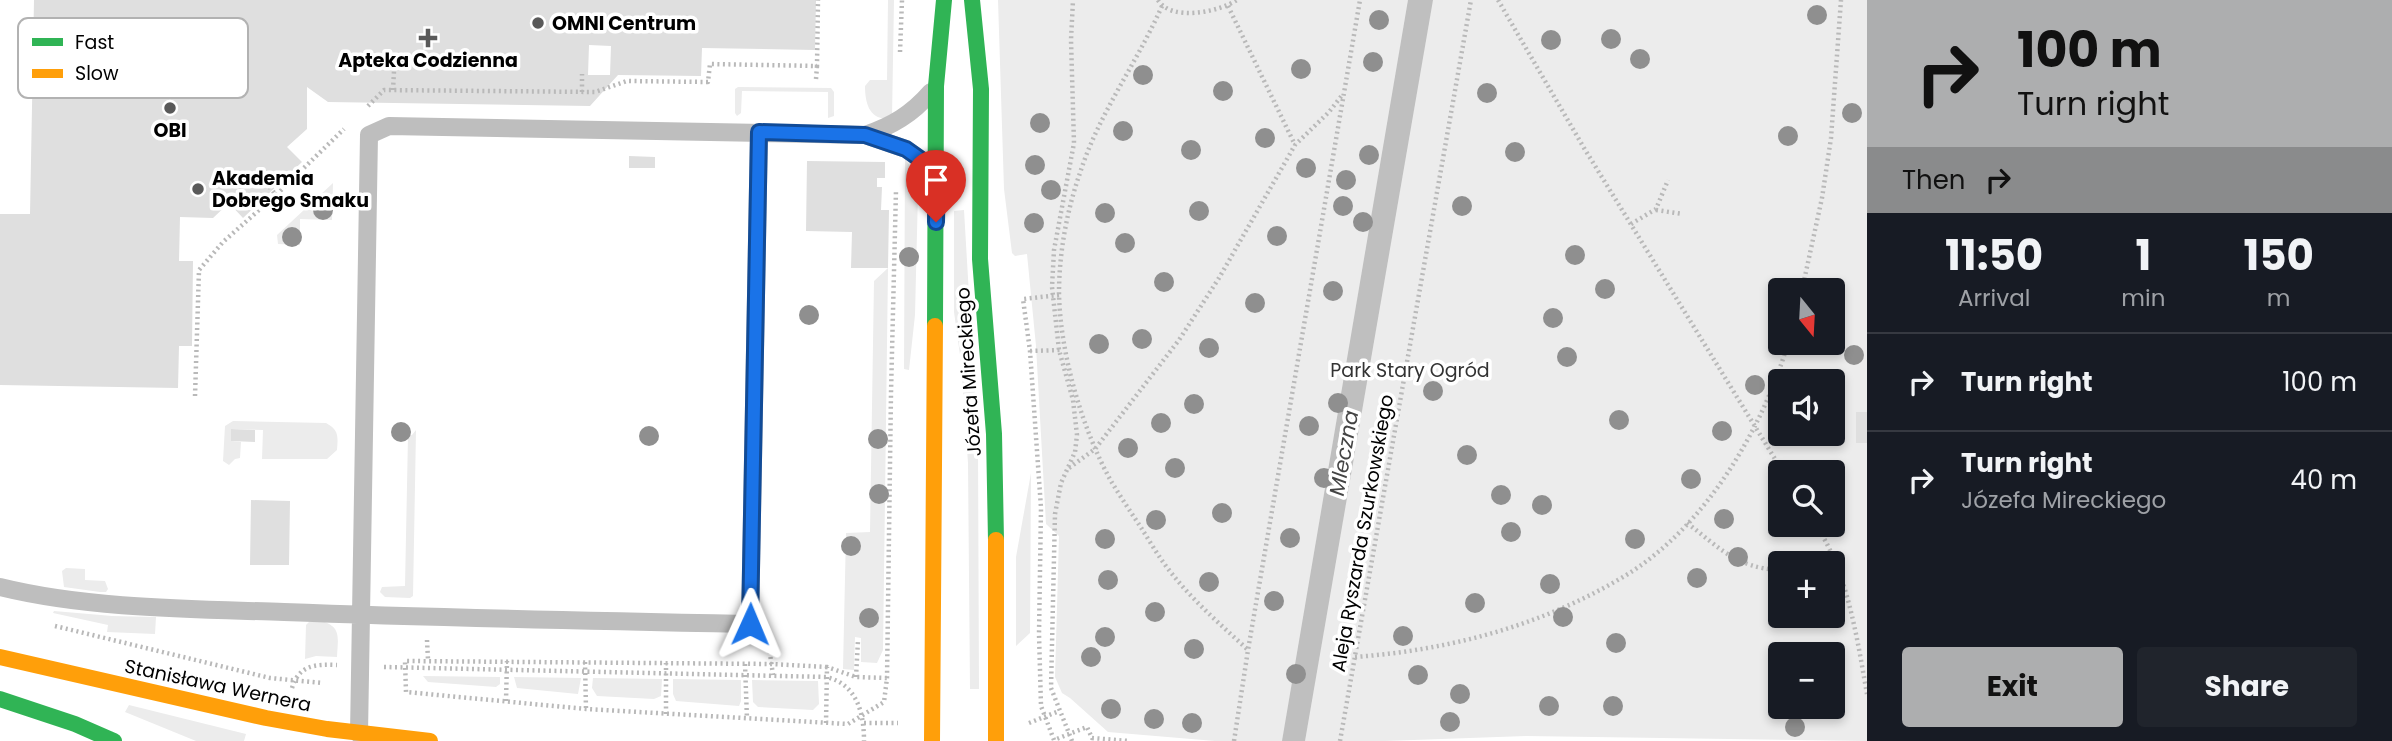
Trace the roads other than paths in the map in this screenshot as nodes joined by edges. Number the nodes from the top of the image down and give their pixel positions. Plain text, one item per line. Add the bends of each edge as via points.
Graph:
1 (944, 0) edge
2 (972, 0) edge
3 (936, 86) junction
4 (759, 132) junction
5 (865, 135) junction
6 (937, 171) junction
7 (0, 587) edge
8 (360, 615) junction
9 (0, 657) edge
10 (0, 699) edge
11 (75, 724) junction
12 (359, 739) edge
13 (83, 741) edge
14 (114, 741) edge
15 (430, 741) edge
16 (932, 741) edge
17 (996, 741) edge

1 - 3 main road, Józefa Mireckiego
2 - 17 main road, Józefa Mireckiego via 981,89 980,259 996,486
3 - 5 lane via 908,115
3 - 6 main road, Józefa Mireckiego
4 - 5 lane
4 - 8 lane via 388,126 369,135
4 - 8 lane via 750,624
5 - 6 lane via 918,156
6 - 16 main road, Józefa Mireckiego
7 - 8 lane via 123,604
8 - 12 lane
9 - 12 main road, Stanisława Wernera
10 - 11 main road
11 - 13 lane
11 - 14 main road
12 - 15 main road, Stanisława Wernera

